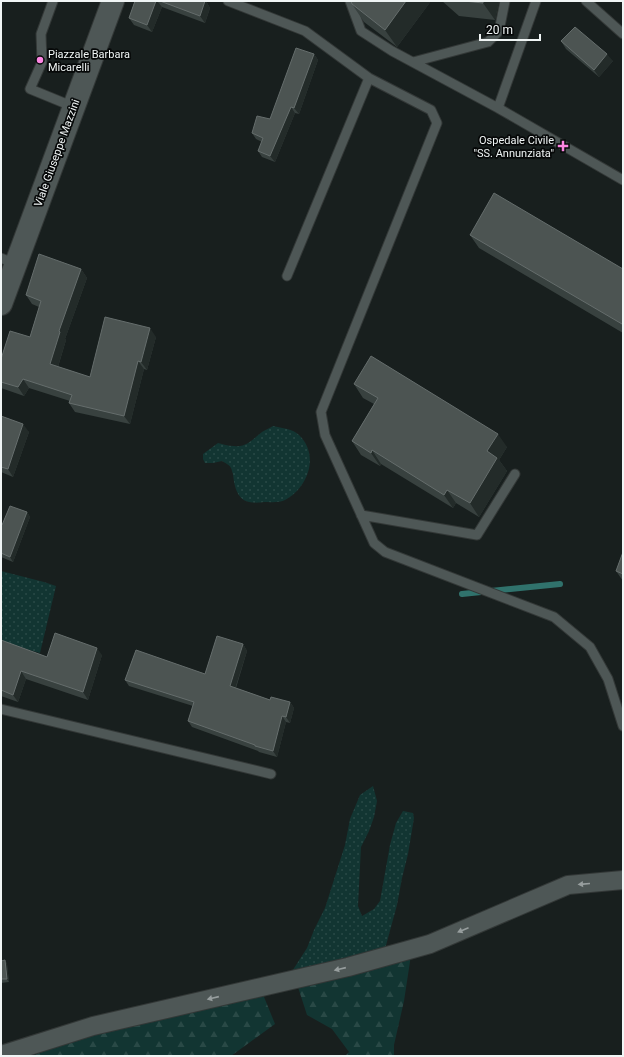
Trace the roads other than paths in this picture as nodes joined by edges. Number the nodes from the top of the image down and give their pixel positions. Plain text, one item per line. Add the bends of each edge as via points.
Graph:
1 (53, 1) edge
2 (113, 1) edge
3 (228, 1) edge
4 (350, 1) edge
5 (505, 1) edge
6 (536, 1) edge
7 (586, 1) edge
8 (623, 34) edge
9 (413, 62) junction
10 (369, 78) junction
11 (74, 107) junction
12 (498, 108) junction
13 (623, 180) edge
14 (8, 261) edge
15 (287, 276) dead end
16 (1, 304) edge
17 (515, 474) dead end
18 (361, 515) junction
19 (1, 709) edge
20 (623, 726) edge
21 (271, 774) dead end
22 (623, 880) edge
23 (1, 1055) edge

1 - 11 lane via 41,34 42,62 30,89
2 - 11 main road, Viale Giuseppe Mazzini
3 - 10 lane via 305,31
4 - 9 lane via 361,31
5 - 9 lane via 499,31 488,42
6 - 12 lane
7 - 8 lane
9 - 12 lane
10 - 15 lane
10 - 18 lane via 430,110 438,123 321,412 325,435
11 - 14 main road, Viale Giuseppe Mazzini
12 - 13 lane
14 - 16 main road, Viale Giuseppe Mazzini
17 - 18 lane via 477,535
18 - 20 lane via 374,543 385,552 554,617 590,647 608,679
19 - 21 lane
22 -> 23 street via 568,885 430,944 348,967 93,1026

